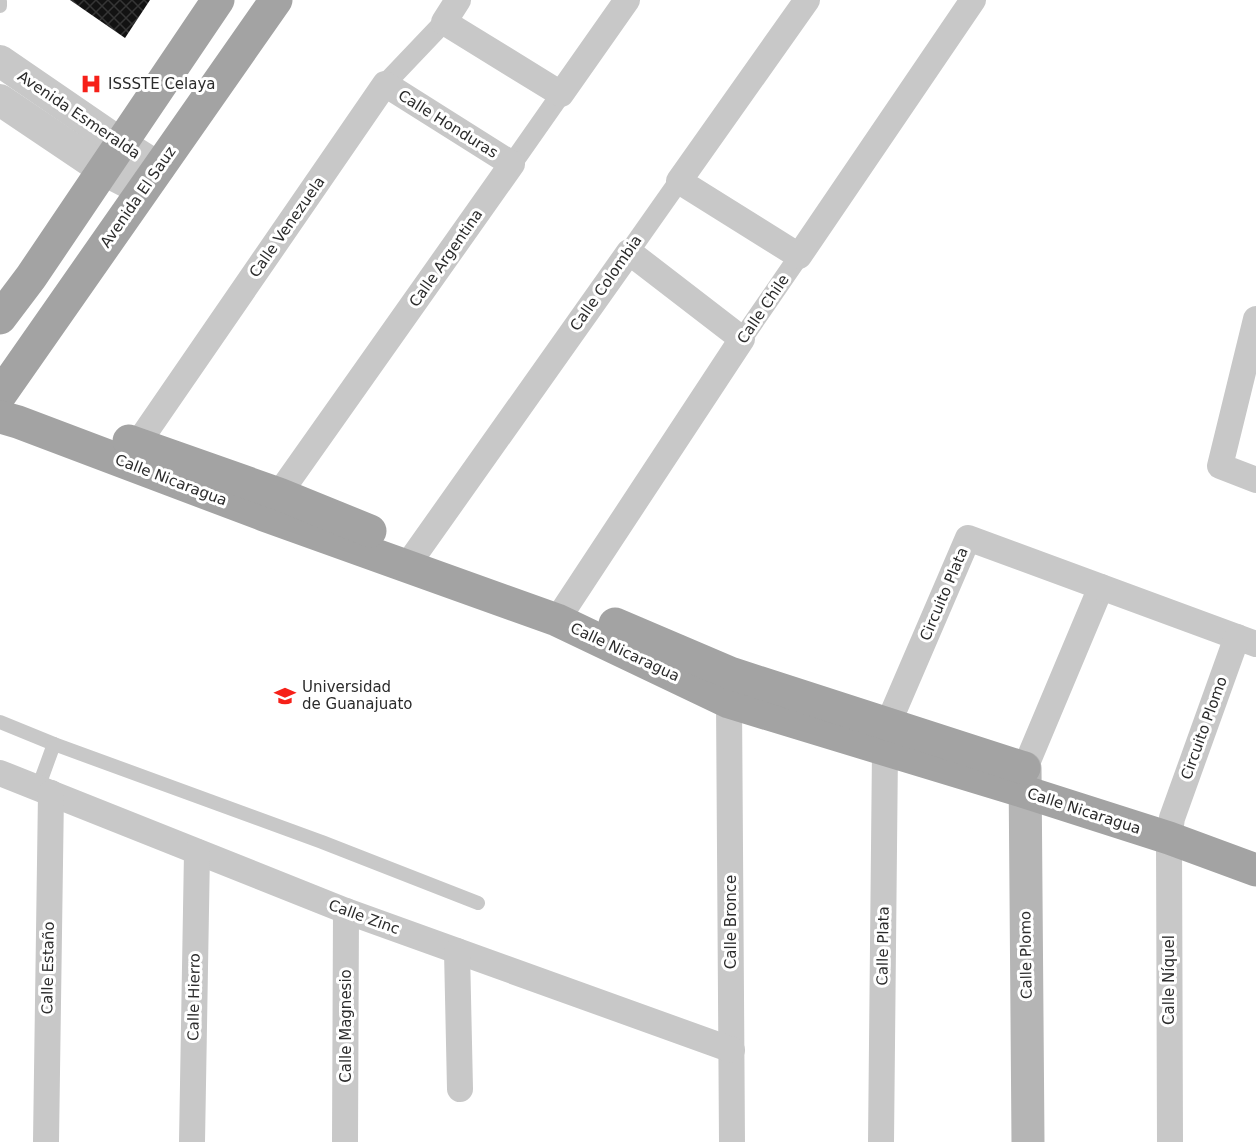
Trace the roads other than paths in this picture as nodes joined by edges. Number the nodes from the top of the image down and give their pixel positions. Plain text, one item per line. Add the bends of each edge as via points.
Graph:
1 (218, 0) edge
2 (276, 0) edge
3 (458, 0) edge
4 (627, 0) edge
5 (807, 0) edge
6 (973, 0) edge
7 (444, 22) junction
8 (0, 62) edge
9 (385, 84) junction
10 (561, 94) junction
11 (0, 100) edge
12 (112, 157) junction
13 (512, 164) junction
14 (151, 179) junction
15 (679, 181) junction
16 (629, 252) junction
17 (799, 256) junction
18 (0, 318) edge
19 (1256, 319) edge
20 (742, 339) junction
21 (0, 397) edge
22 (0, 417) edge
23 (134, 454) junction
24 (1256, 480) edge
25 (272, 505) junction
26 (411, 558) junction
27 (1101, 587) junction
28 (562, 612) junction
29 (1247, 640) edge
30 (729, 702) junction
31 (0, 722) edge
32 (886, 737) junction
33 (54, 744) junction
34 (0, 773) edge
35 (1025, 780) junction
36 (44, 791) junction
37 (1170, 828) junction
38 (1256, 847) edge
39 (197, 852) junction
40 (1256, 870) edge
41 (478, 903) dead end
42 (346, 911) junction
43 (457, 951) junction
44 (732, 1050) junction
45 (460, 1089) dead end
46 (46, 1142) edge
47 (192, 1142) edge
48 (345, 1142) edge
49 (732, 1142) edge
50 (881, 1142) edge
51 (1028, 1142) edge
52 (1170, 1142) edge

1 - 12 main road
2 - 14 main road, Avenida El Sauz
3 - 7 street, Calle Venezuela
4 - 10 street, Calle Argentina
5 - 15 street, Calle Colombia
6 - 17 street, Calle Chile
7 - 9 street, Calle Venezuela
7 - 10 street
8 - 12 street, Avenida Esmeralda
9 - 13 street, Calle Honduras
9 - 23 street, Calle Venezuela
10 - 13 street, Calle Argentina
11 - 12 street, Avenida Esmeralda
12 - 14 street, Avenida Esmeralda
12 - 18 main road
13 - 25 street, Calle Argentina
14 - 21 main road, Avenida El Sauz
15 - 16 street, Calle Colombia
15 - 17 street
16 - 20 street
16 - 26 street, Calle Colombia
17 - 20 street, Calle Chile
19 - 24 street via 1220,466
20 - 28 street, Calle Chile
21 - 23 main road, Calle Nicaragua
22 - 23 main road, Calle Nicaragua
23 - 25 main road, Calle Nicaragua
25 - 26 main road, Calle Nicaragua
26 - 28 main road, Calle Nicaragua
27 - 29 street, Circuito Plata
27 - 32 street, Circuito Plata via 968,538
27 - 35 street
28 - 30 main road, Calle Nicaragua
28 - 32 main road, Calle Nicaragua via 730,673
29 - 37 street, Circuito Plomo
30 - 32 main road, Calle Nicaragua
30 - 44 street, Calle Bronce
31 - 33 lane
32 - 35 main road, Calle Nicaragua
32 - 50 street, Calle Plata
33 - 36 lane
33 - 41 lane
34 - 36 street, Calle Zinc
35 - 37 main road, Calle Nicaragua
35 - 51 main road, Calle Plomo
36 - 39 street, Calle Zinc
36 - 46 street, Calle Estaño
37 - 38 main road, Calle Nicaragua
37 - 40 main road, Calle Nicaragua
37 - 52 street, Calle Níquel
39 - 42 street, Calle Zinc
39 - 47 street, Calle Hierro
42 - 43 street, Calle Zinc
42 - 48 street, Calle Magnesio
43 - 44 street, Calle Zinc
43 - 45 street
44 - 49 street, Calle Bronce

